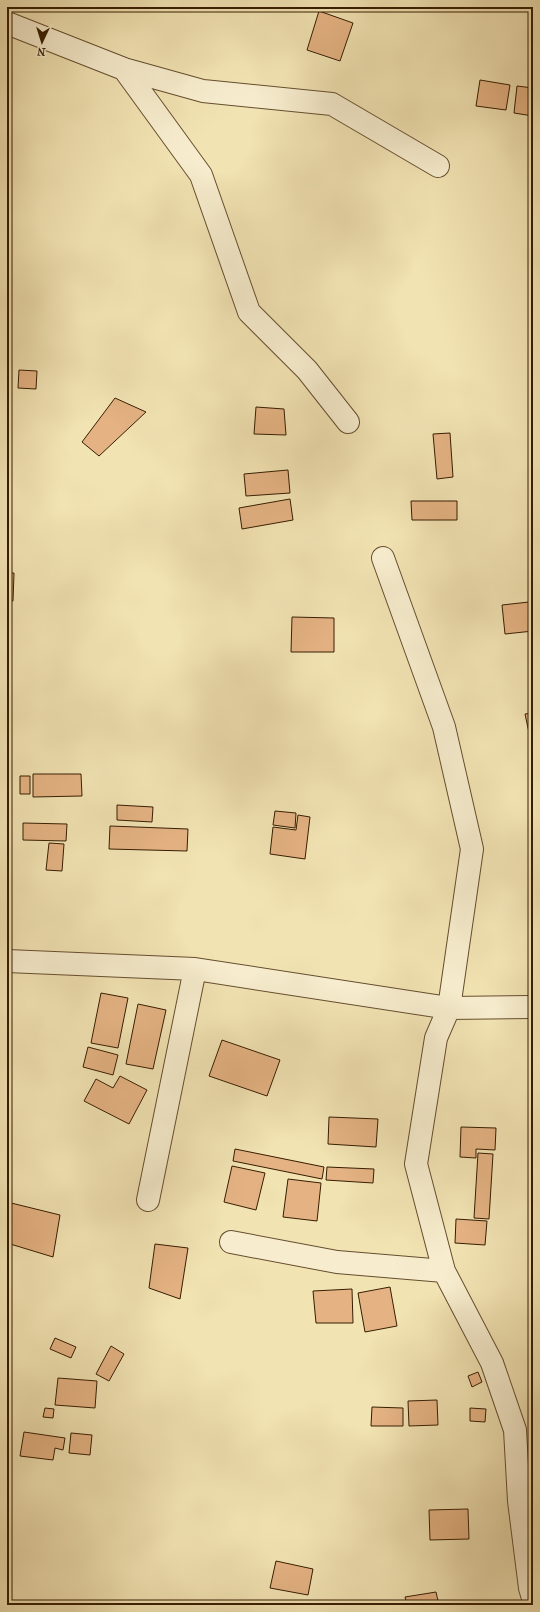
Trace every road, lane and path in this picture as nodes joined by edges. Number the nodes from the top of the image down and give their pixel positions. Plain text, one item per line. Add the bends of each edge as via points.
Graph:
1 (7, 23) edge
2 (124, 70) junction
3 (438, 166) dead end
4 (348, 422) dead end
5 (383, 558) dead end
6 (7, 961) edge
7 (196, 969) junction
8 (533, 1007) edge
9 (449, 1008) junction
10 (148, 1200) dead end
11 (231, 1242) dead end
12 (444, 1271) junction
13 (533, 1598) edge

1 - 2 street
2 - 3 street via 203,92 332,104
2 - 4 street via 201,175 249,312 307,370
5 - 9 street via 444,727 472,848
6 - 7 street
7 - 9 street
7 - 10 street
8 - 9 street
9 - 12 street via 436,1038 416,1164
11 - 12 street via 337,1262
12 - 13 street via 492,1363 515,1430 520,1501

